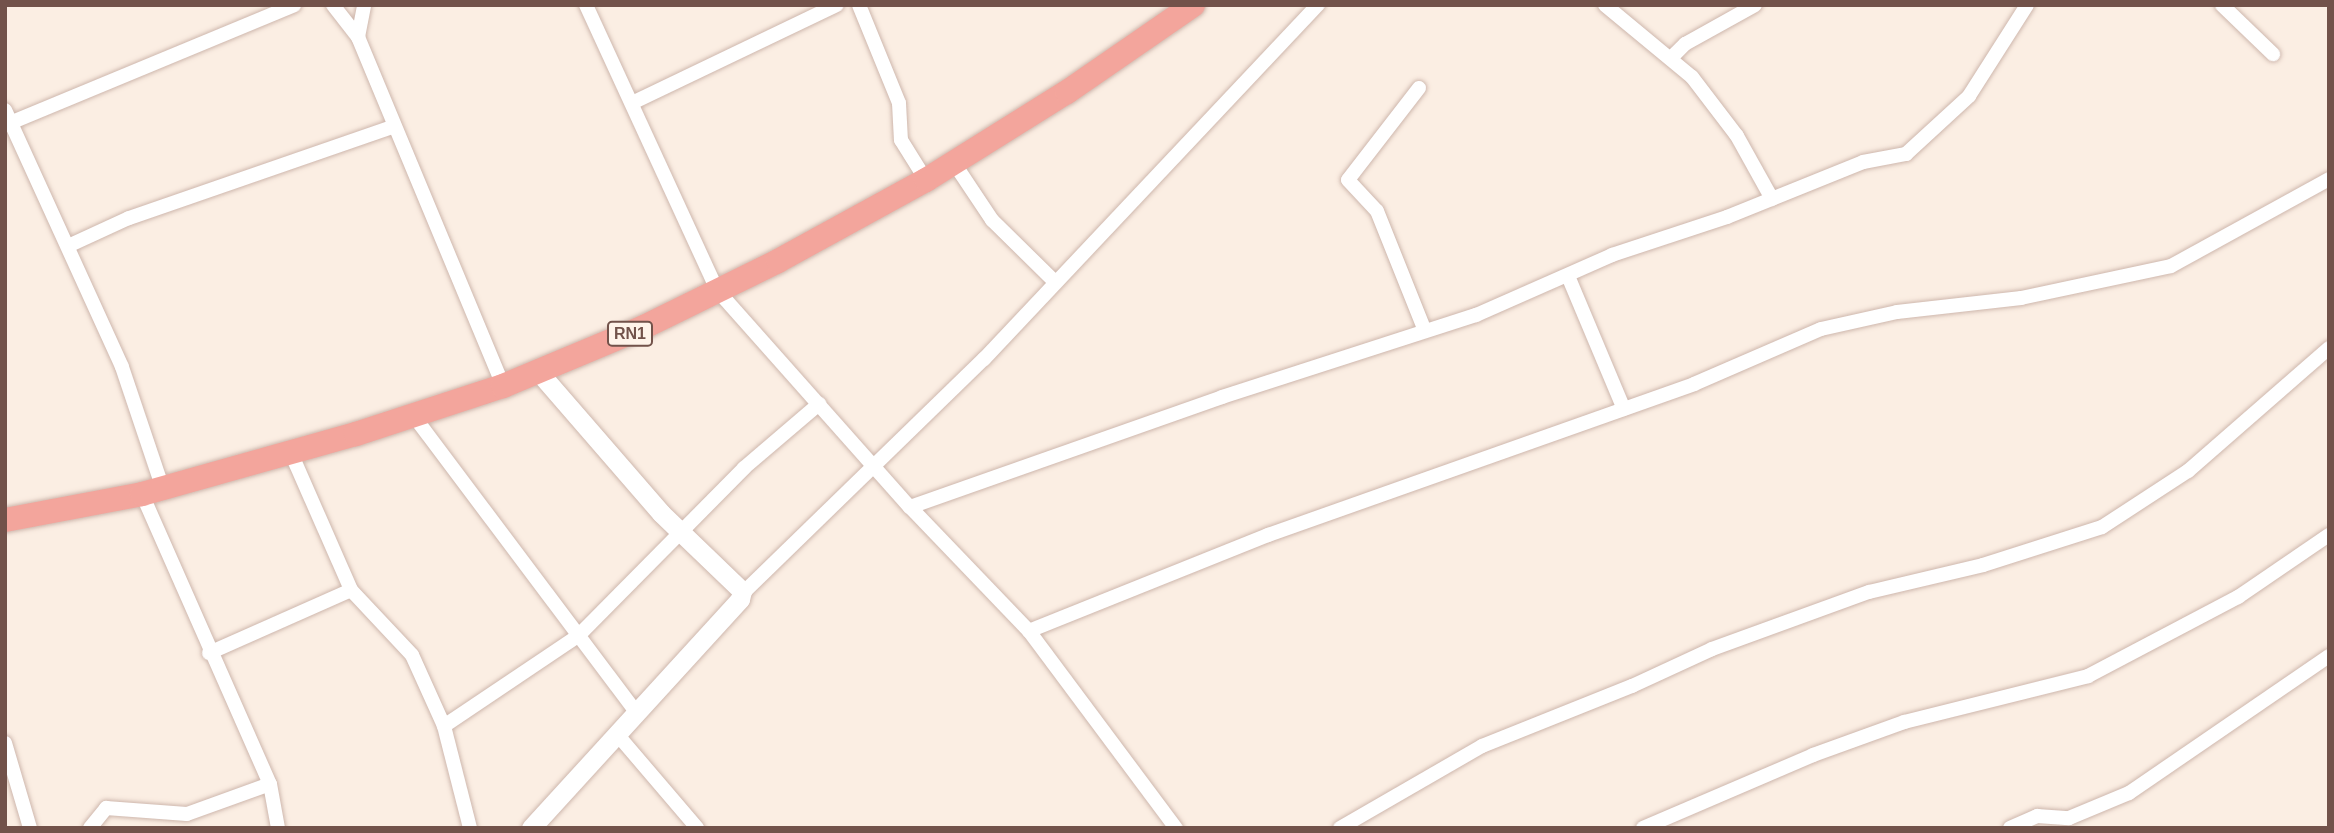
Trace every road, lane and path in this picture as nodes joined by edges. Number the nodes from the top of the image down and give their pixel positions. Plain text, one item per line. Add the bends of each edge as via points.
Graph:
1 (294, 5) edge
2 (333, 5) edge
3 (364, 5) edge
4 (586, 5) edge
5 (838, 5) edge
6 (859, 5) edge
7 (1193, 5) edge
8 (1318, 5) edge
9 (1605, 5) edge
10 (1755, 5) edge
11 (2027, 5) edge
12 (2222, 5) edge
13 (358, 37) junction
14 (2273, 54) dead end
15 (1671, 58) junction
16 (1419, 88) dead end
17 (632, 103) junction
18 (7, 119) edge
19 (394, 126) junction
20 (954, 163) junction
21 (2329, 179) edge
22 (926, 180) junction
23 (1772, 198) junction
24 (68, 246) junction
25 (1568, 276) junction
26 (1055, 282) junction
27 (717, 290) junction
28 (1425, 331) junction
29 (2329, 348) edge
30 (539, 372) junction
31 (503, 386) junction
32 (819, 404) junction
33 (1624, 409) junction
34 (413, 415) junction
35 (291, 453) junction
36 (873, 463) junction
37 (152, 491) junction
38 (910, 507) junction
39 (5, 520) edge
40 (683, 533) junction
41 (2329, 534) edge
42 (351, 590) junction
43 (741, 595) junction
44 (1029, 631) junction
45 (578, 636) junction
46 (209, 653) junction
47 (2329, 656) edge
48 (637, 713) junction
49 (444, 726) junction
50 (617, 733) junction
51 (5, 743) edge
52 (270, 784) junction
53 (30, 828) edge
54 (90, 828) edge
55 (278, 828) edge
56 (470, 828) edge
57 (531, 828) edge
58 (697, 828) edge
59 (1176, 828) edge
60 (1340, 828) edge
61 (1643, 828) edge
62 (2010, 828) edge

1 - 18 street
2 - 13 street
3 - 13 street
4 - 17 street
5 - 17 street
6 - 22 street via 899,103 901,140
7 - 20 highway, RN1
8 - 26 street
9 - 15 street
10 - 15 street via 1685,44
11 - 23 street via 1969,96 1906,154 1863,162
12 - 14 street
13 - 19 street
15 - 23 street via 1692,77 1737,136
16 - 28 street via 1348,180 1377,211
17 - 27 street
18 - 24 street
19 - 24 street via 141,214
19 - 31 street
20 - 22 highway, RN1
20 - 26 street via 992,220
21 - 33 street via 2171,266 2021,298 1857,319 1821,329
22 - 27 highway, RN1
23 - 25 street via 1612,255
24 - 37 street via 122,367
25 - 28 street
25 - 33 street
26 - 36 street via 984,359
27 - 30 highway, RN1
27 - 32 street
28 - 38 street
29 - 60 street via 2189,471 2102,527 1983,565 1869,592 1712,649 1482,746
30 - 31 highway, RN1
30 - 40 street
31 - 34 highway, RN1
32 - 36 street
32 - 40 street via 744,468
33 - 44 street via 1268,535
34 - 35 highway, RN1
34 - 45 street
35 - 37 highway, RN1
35 - 42 street
36 - 38 street
36 - 43 street
37 - 39 highway, RN1
37 - 46 street
38 - 44 street
40 - 43 street via 741,587
40 - 45 street
41 - 61 street via 2238,597 2088,676 1904,722 1776,770
42 - 46 street
42 - 49 street via 412,655
43 - 48 street
44 - 59 street
45 - 48 street
45 - 49 street
46 - 52 street
47 - 62 street via 2129,793 2069,818 2037,816
48 - 50 street
49 - 56 street
50 - 57 street
50 - 58 street
51 - 53 street
52 - 54 street via 187,814 106,808
52 - 55 street

